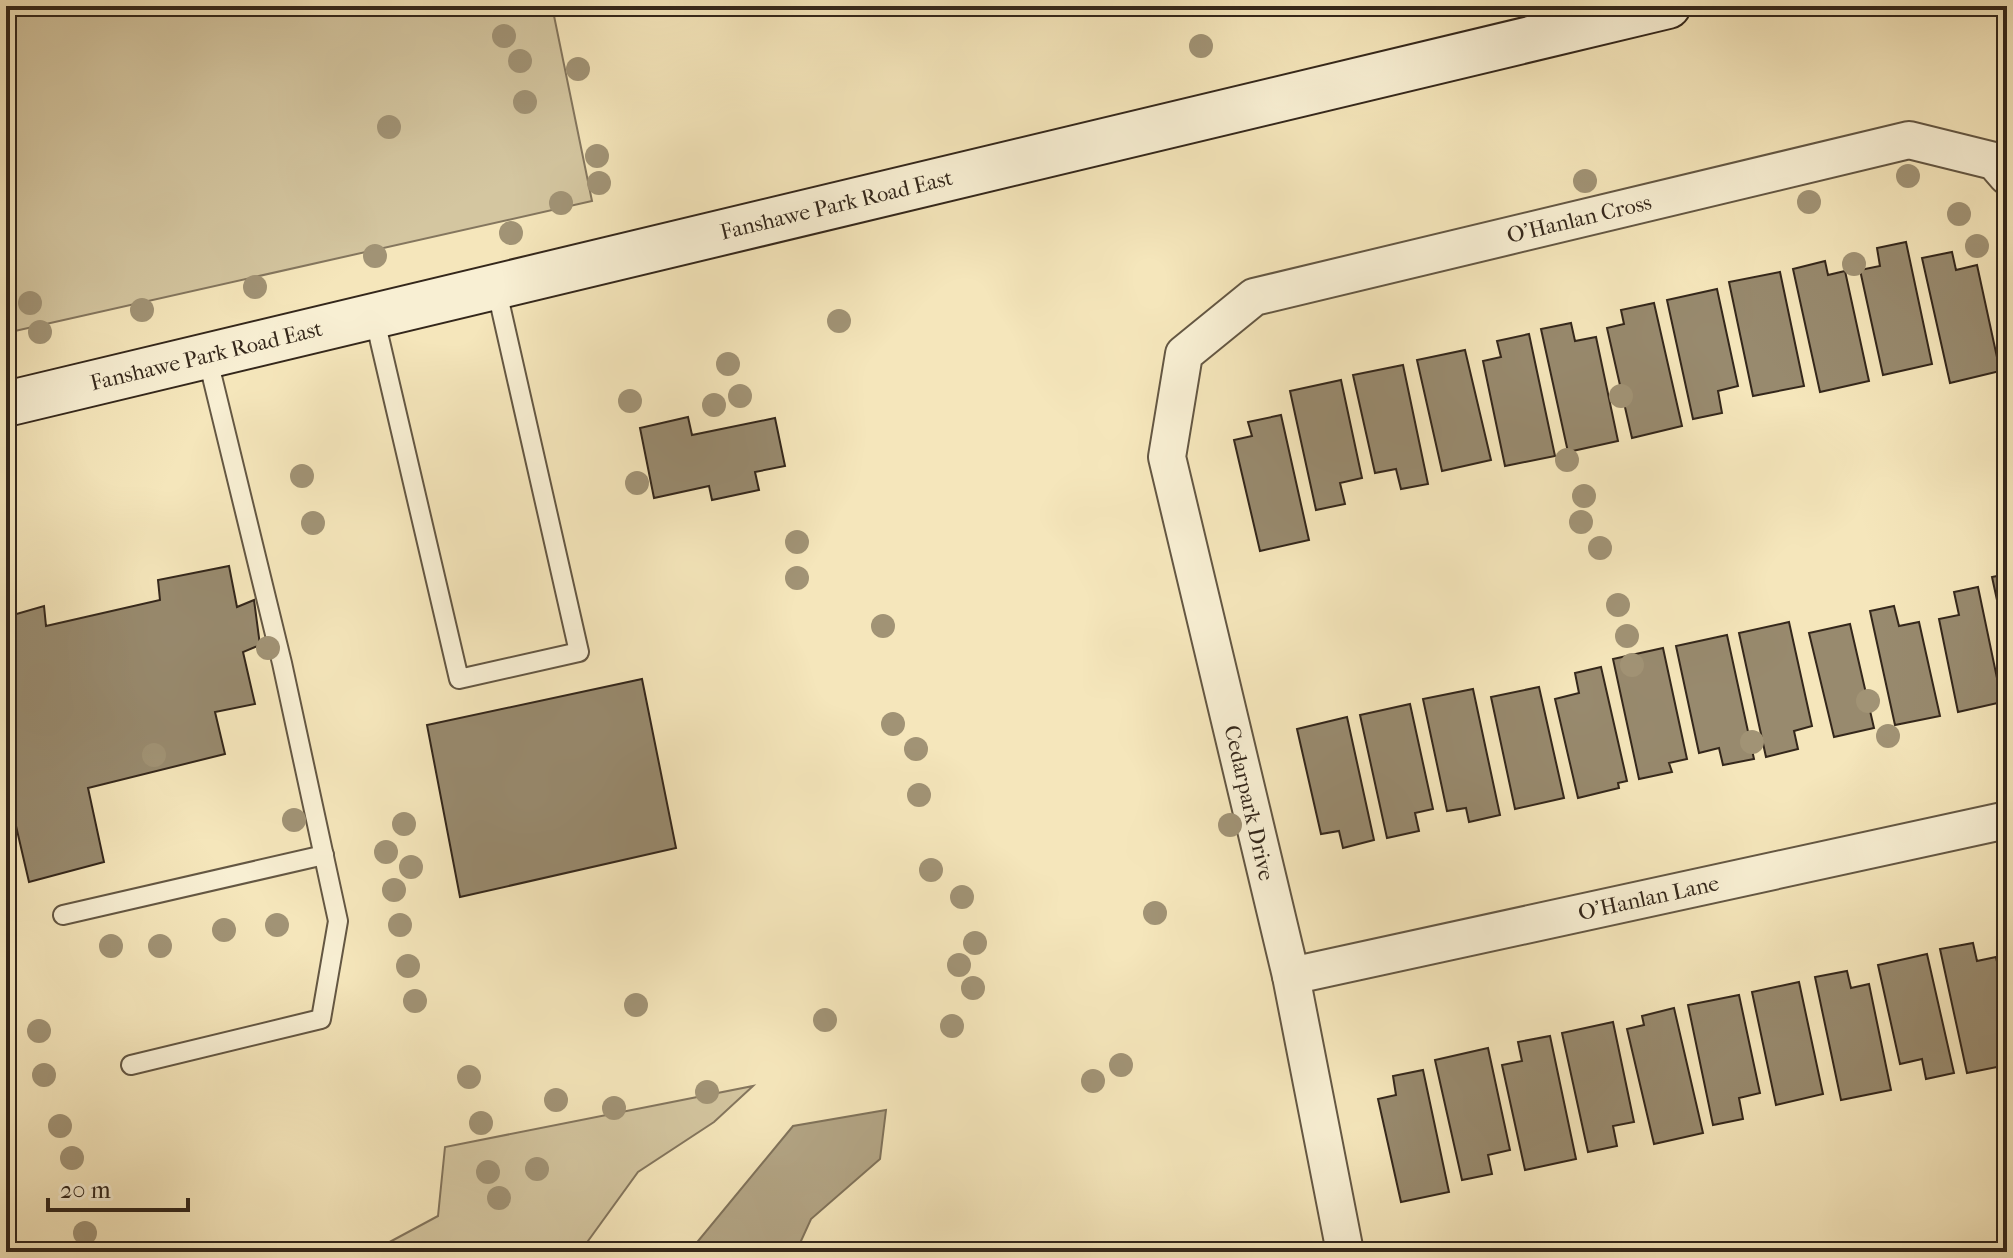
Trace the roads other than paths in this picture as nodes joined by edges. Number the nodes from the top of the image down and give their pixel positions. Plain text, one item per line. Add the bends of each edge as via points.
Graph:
1 (1668, 6) edge
2 (2000, 168) edge
3 (496, 287) junction
4 (374, 316) junction
5 (1184, 354) joint
6 (207, 356) junction
7 (6, 404) edge
8 (2007, 820) edge
9 (324, 855) junction
10 (63, 915) dead end
11 (1291, 976) junction
12 (131, 1065) dead end
13 (1345, 1252) edge

1 - 3 main road, Fanshawe Park Road East
2 - 5 street, O'Hanlan Cross via 1909,140 1254,297
3 - 4 main road, Fanshawe Park Road East
3 - 4 lane via 579,652 459,679
4 - 6 main road, Fanshawe Park Road East
5 - 11 street, Cedarpark Drive via 1167,457
6 - 7 main road, Fanshawe Park Road East
6 - 9 lane
8 - 11 street, O'Hanlan Lane
9 - 10 lane
9 - 12 lane via 338,921 321,1019
11 - 13 street, Cedarpark Drive

